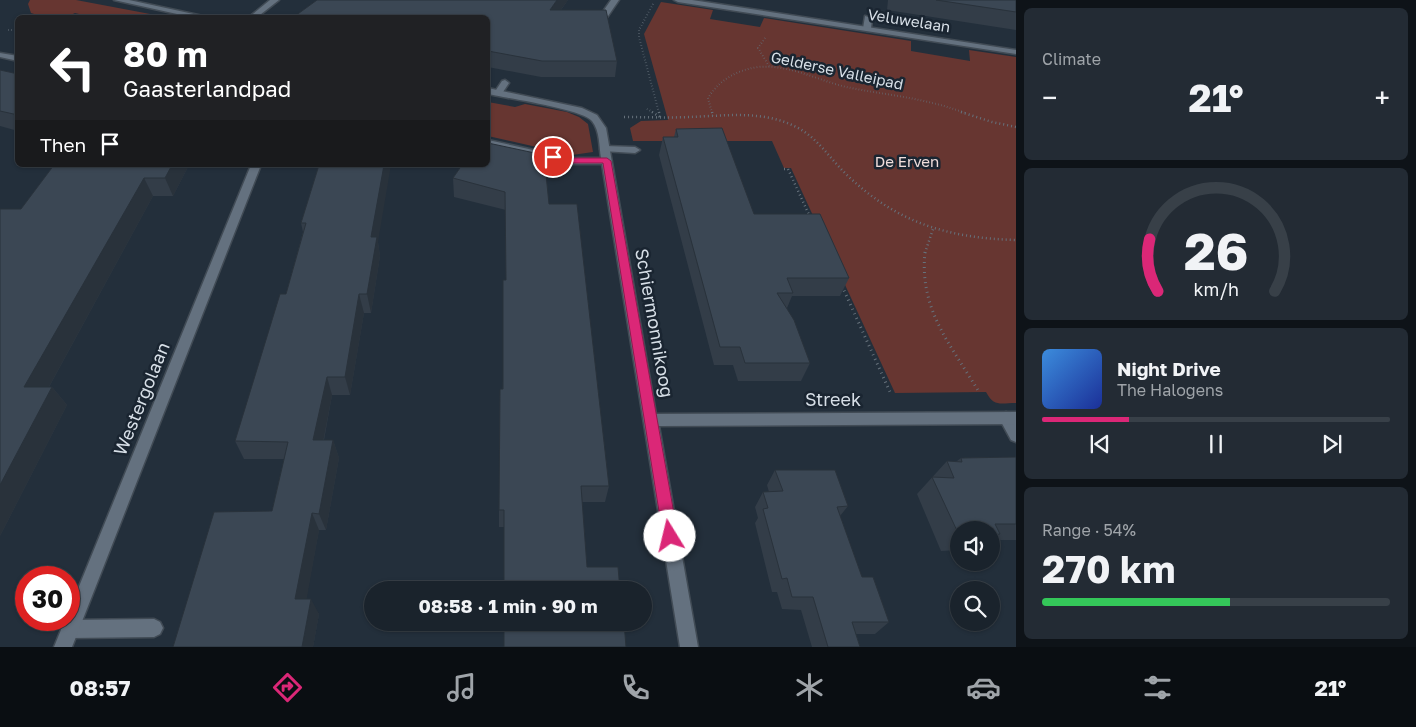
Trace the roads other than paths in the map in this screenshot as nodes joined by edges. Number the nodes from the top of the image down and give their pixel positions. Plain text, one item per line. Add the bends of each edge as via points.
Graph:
1 (118, 0) edge
2 (275, 0) edge
3 (615, 0) edge
4 (678, 0) edge
5 (193, 15) edge
6 (254, 15) edge
7 (603, 17) edge
8 (868, 18) dead end
9 (867, 29) junction
10 (1016, 52) edge
11 (0, 55) edge
12 (15, 58) edge
13 (505, 83) dead end
14 (490, 91) edge
15 (498, 93) junction
16 (490, 142) edge
17 (635, 150) dead end
18 (606, 155) junction
19 (255, 167) edge
20 (1011, 418) edge
21 (650, 420) junction
22 (1016, 436) edge
23 (80, 604) edge
24 (154, 628) dead end
25 (80, 629) edge
26 (69, 631) edge
27 (63, 647) edge
28 (689, 647) edge

1 - 5 street
2 - 6 street
3 - 7 street
4 - 9 street, Veluwelaan
8 - 9 street
9 - 10 street, Veluwelaan
11 - 12 street
13 - 15 street
14 - 15 street, Schiermonnikoog
15 - 18 street, Schiermonnikoog via 590,114 602,128
16 - 18 street via 570,161
17 - 18 street
18 - 21 street, Schiermonnikoog
19 - 23 street, Westergolaan
20 - 21 street, Streek
20 - 22 street
21 - 28 street, Schiermonnikoog
24 - 25 street
26 - 27 street, Westergolaan

